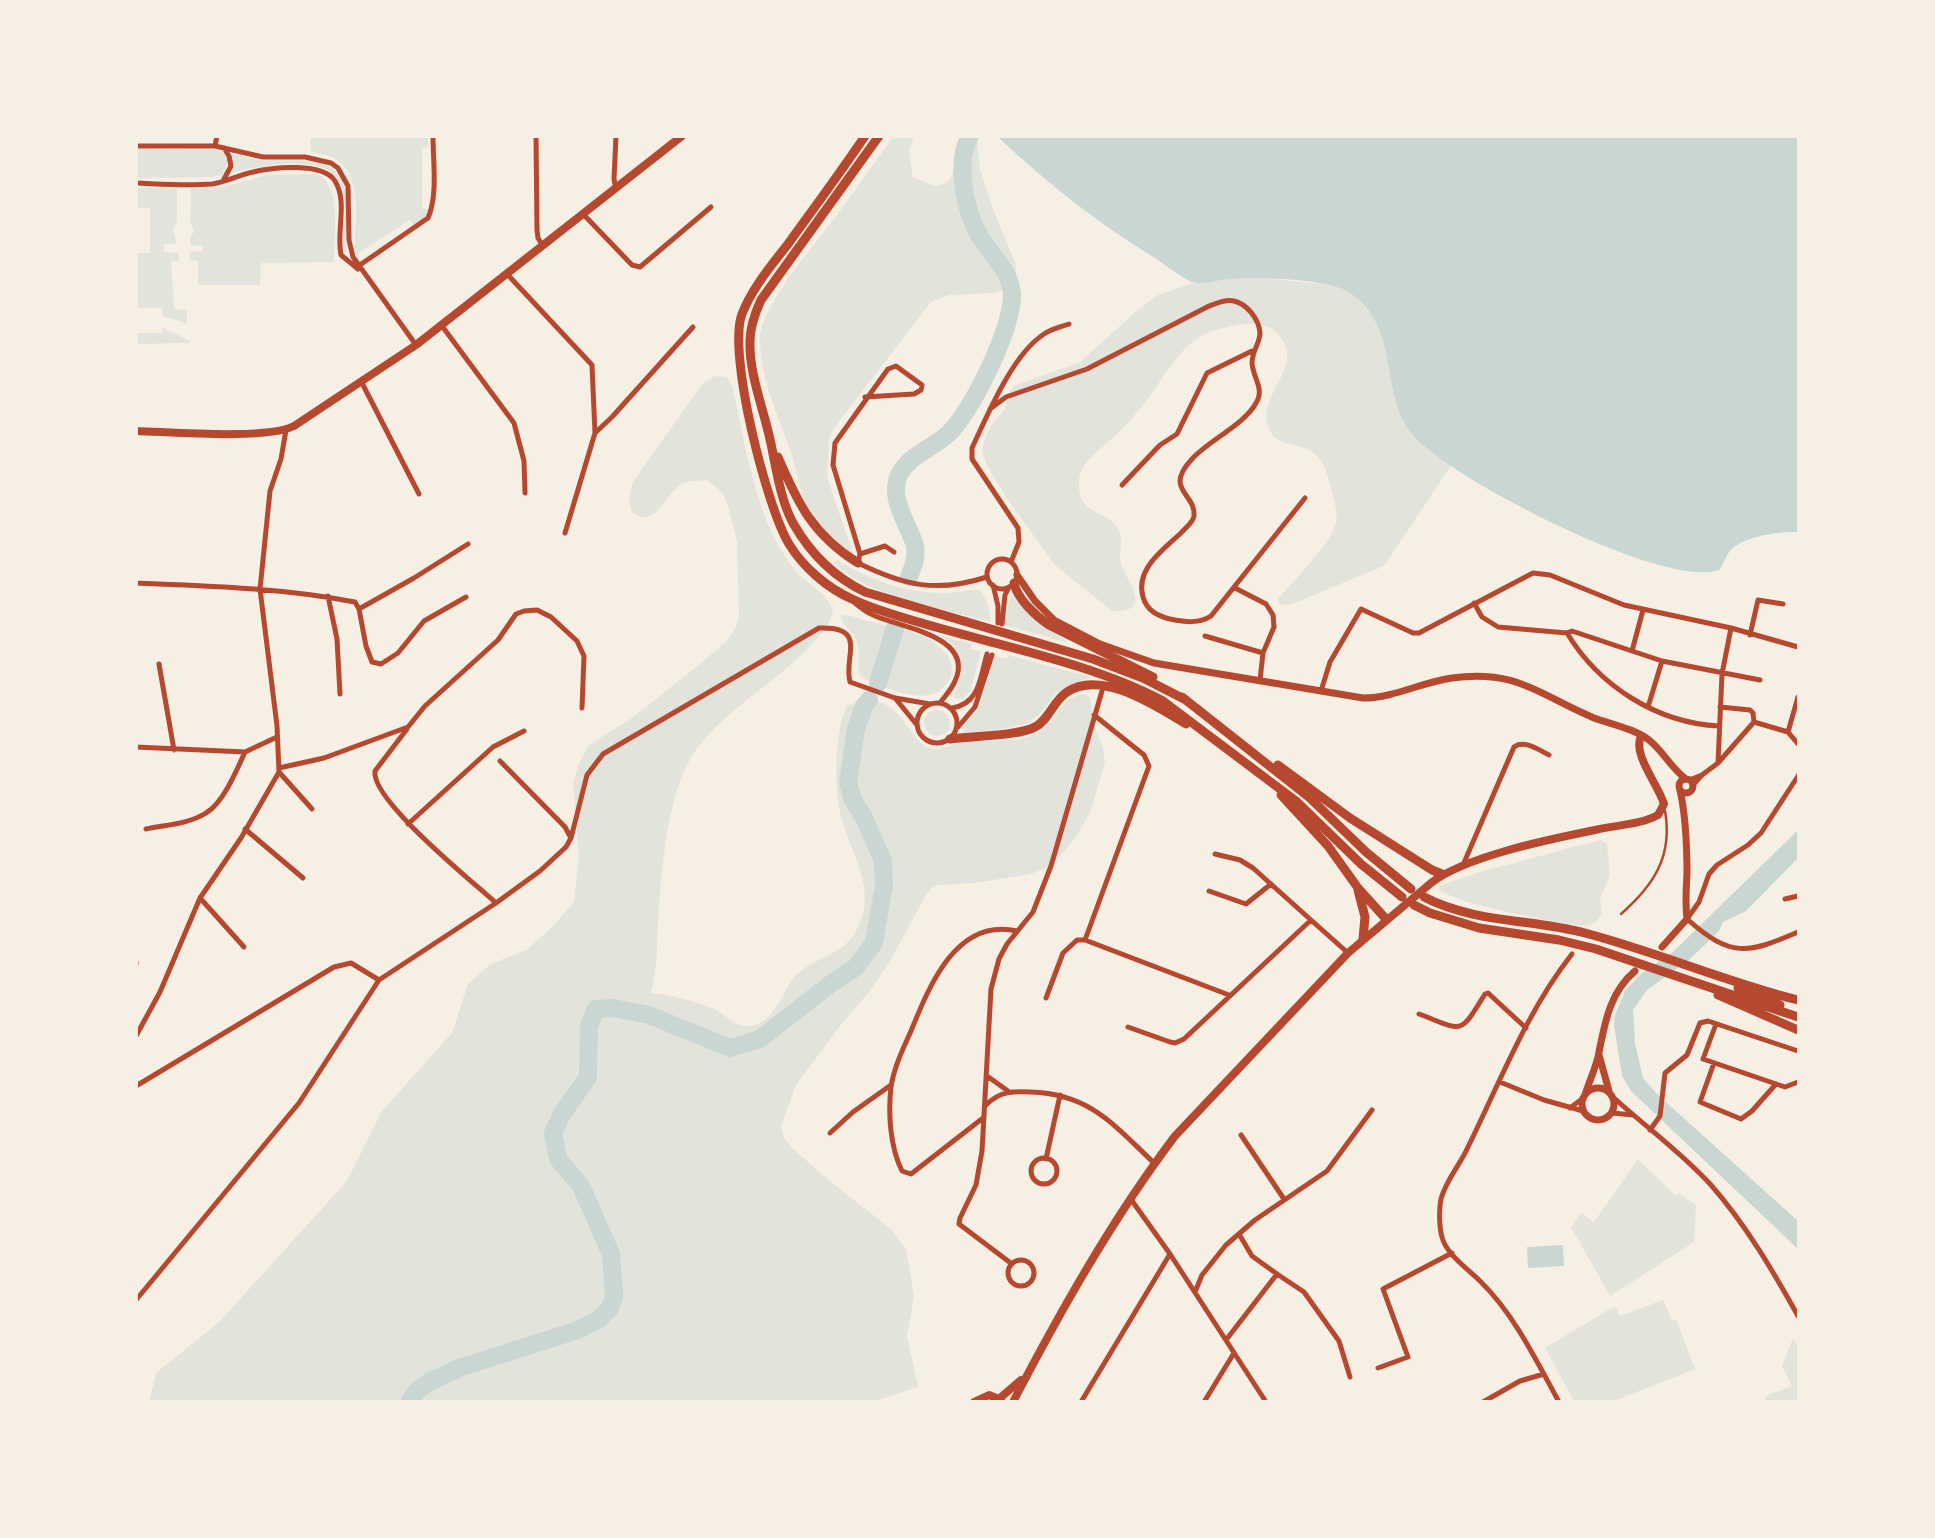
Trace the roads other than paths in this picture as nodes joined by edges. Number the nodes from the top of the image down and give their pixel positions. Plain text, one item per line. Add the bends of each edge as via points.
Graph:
1 (217, 136) edge
2 (433, 136) edge
3 (536, 136) edge
4 (616, 136) edge
5 (682, 136) edge
6 (865, 136) edge
7 (879, 136) edge
8 (136, 146) edge
9 (215, 146) junction
10 (223, 148) junction
11 (136, 183) edge
12 (219, 183) junction
13 (616, 189) junction
14 (711, 207) dead end
15 (584, 215) junction
16 (543, 246) junction
17 (358, 266) junction
18 (508, 274) junction
19 (1069, 324) dead end
20 (442, 326) junction
21 (694, 327) dead end
22 (416, 345) junction
23 (1252, 351) junction
24 (362, 383) junction
25 (865, 397) junction
26 (990, 409) junction
27 (286, 430) junction
28 (136, 431) edge
29 (595, 433) junction
30 (769, 436) junction
31 (1122, 485) dead end
32 (419, 494) dead end
33 (525, 494) dead end
34 (1305, 498) dead end
35 (565, 533) dead end
36 (468, 544) dead end
37 (894, 552) dead end
38 (859, 558) junction
39 (1011, 562) junction
40 (987, 577) junction
41 (1013, 582) junction
42 (136, 583) edge
43 (993, 585) junction
44 (1235, 588) junction
45 (260, 589) junction
46 (328, 596) junction
47 (466, 597) dead end
48 (1475, 603) junction
49 (1783, 604) dead end
50 (359, 608) junction
51 (1643, 610) junction
52 (909, 623) junction
53 (1731, 628) junction
54 (1567, 633) junction
55 (1750, 635) junction
56 (1205, 636) dead end
57 (1798, 647) edge
58 (1632, 651) junction
59 (1263, 653) junction
60 (1662, 661) junction
61 (159, 664) dead end
62 (1722, 674) junction
63 (1260, 680) junction
64 (1760, 680) dead end
65 (1102, 691) dead end
66 (1321, 691) junction
67 (340, 694) dead end
68 (895, 698) junction
69 (1798, 698) edge
70 (1186, 701) junction
71 (940, 703) junction
72 (930, 704) junction
73 (1648, 707) junction
74 (1720, 707) junction
75 (582, 708) dead end
76 (952, 708) junction
77 (1094, 715) junction
78 (1754, 722) junction
79 (917, 725) junction
80 (1719, 726) junction
81 (408, 727) junction
82 (957, 729) junction
83 (524, 732) dead end
84 (1788, 732) junction
85 (1641, 736) junction
86 (277, 737) junction
87 (950, 739) junction
88 (1239, 741) junction
89 (1798, 744) edge
90 (136, 747) edge
91 (1227, 749) junction
92 (174, 750) junction
93 (245, 752) junction
94 (1549, 755) dead end
95 (500, 761) dead end
96 (1718, 763) junction
97 (279, 770) junction
98 (1798, 776) edge
99 (1265, 778) junction
100 (1685, 786) junction
101 (1664, 804) junction
102 (312, 809) dead end
103 (408, 824) junction
104 (146, 829) dead end
105 (245, 829) junction
106 (571, 838) junction
107 (1215, 854) dead end
108 (1462, 865) junction
109 (1442, 874) junction
110 (303, 878) dead end
111 (1271, 884) junction
112 (1358, 888) junction
113 (1411, 889) dead end
114 (1209, 891) dead end
115 (1798, 895) edge
116 (1402, 897) dead end
117 (1424, 897) dead end
118 (200, 898) junction
119 (1785, 899) dead end
120 (496, 903) junction
121 (1414, 905) dead end
122 (1621, 914) dead end
123 (1387, 919) junction
124 (1687, 919) junction
125 (1311, 920) junction
126 (1017, 931) junction
127 (1798, 932) edge
128 (1363, 939) junction
129 (1085, 940) junction
130 (244, 947) dead end
131 (1662, 947) dead end
132 (1348, 953) junction
133 (1572, 954) dead end
134 (1635, 966) junction
135 (1705, 972) junction
136 (379, 980) junction
137 (1697, 984) junction
138 (1229, 995) junction
139 (1046, 998) dead end
140 (1798, 1000) edge
141 (1798, 1012) edge
142 (1419, 1014) dead end
143 (1798, 1017) edge
144 (1716, 1024) junction
145 (1129, 1027) dead end
146 (1526, 1028) junction
147 (1798, 1030) edge
148 (136, 1036) edge
149 (1798, 1051) edge
150 (1599, 1054) junction
151 (1714, 1063) junction
152 (987, 1076) junction
153 (1500, 1082) junction
154 (1798, 1082) edge
155 (1776, 1084) junction
156 (891, 1085) junction
157 (136, 1086) edge
158 (1008, 1091) junction
159 (1060, 1095) junction
160 (1611, 1095) junction
161 (1583, 1097) junction
162 (985, 1105) junction
163 (1570, 1108) junction
164 (1372, 1110) dead end
165 (1583, 1111) junction
166 (1612, 1113) junction
167 (1633, 1115) junction
168 (983, 1118) junction
169 (1650, 1130) junction
170 (830, 1133) dead end
171 (1241, 1135) dead end
172 (1046, 1159) junction
173 (1154, 1163) junction
174 (1130, 1198) junction
175 (1284, 1199) junction
176 (1239, 1234) junction
177 (1452, 1253) junction
178 (1170, 1254) junction
179 (1012, 1264) junction
180 (1277, 1274) junction
181 (1195, 1292) junction
182 (138, 1296) edge
183 (1798, 1316) edge
184 (1226, 1340) junction
185 (1234, 1353) junction
186 (1031, 1367) junction
187 (1378, 1368) dead end
188 (1544, 1374) junction
189 (1350, 1377) dead end
190 (1002, 1400) edge
191 (974, 1402) edge
192 (1013, 1402) edge
193 (1081, 1402) edge
194 (1204, 1402) edge
195 (1266, 1402) edge
196 (1483, 1402) edge
197 (1559, 1402) edge

1 - 9 street
2 - 17 street via 433,198 428,218
3 - 16 street via 537,230
4 - 13 street
5 - 13 main road
6 - 52 main road via 752,293 738,328 739,367 760,466 788,542 800,559 850,599
7 - 30 main road via 754,314 750,352
8 - 9 street
9 - 10 street
10 - 12 street via 232,166
10 - 17 street via 263,157 305,157 338,168 348,186 349,240
11 - 12 street
12 - 17 street via 267,170 318,169 328,173 340,193 341,255
13 - 15 main road
14 - 15 street via 640,267 632,265
15 - 16 main road
16 - 18 main road
17 - 22 street
18 - 20 main road
18 - 29 street via 592,365
19 - 26 street via 1046,333 1031,347
20 - 22 main road
20 - 33 street via 514,423 524,461
21 - 29 street
22 - 24 main road
23 - 26 street via 1259,337 1258,323 1243,306 1224,301 1087,369 1006,397
23 - 31 street via 1207,373 1177,434
23 - 44 street via 1259,384 1257,402 1191,459 1180,482 1194,516 1146,568 1141,587 1152,612 1198,622 1211,616
24 - 27 main road
24 - 32 street
25 - 25 street via 892,366 922,385 914,394
25 - 38 street via 837,439 833,455
26 - 39 street via 972,448 972,459 1018,528 1019,542
27 - 28 main road
27 - 45 street via 271,491
29 - 35 street
30 - 38 main road via 810,521 832,545
30 - 70 main road via 791,520 822,562 842,579 865,592 1110,665
34 - 44 street
36 - 50 street
37 - 38 street via 885,545
38 - 40 street via 894,580 916,585 947,586
39 - 40 street via 994,561
39 - 41 street
40 - 43 street
41 - 43 street via 1000,589
41 - 43 street via 1005,595 1000,624
41 - 63 street via 1043,611 1100,643 1154,663
41 - 70 main road via 1049,625 1144,671
42 - 45 street
44 - 59 street via 1271,609 1274,627
45 - 46 street
45 - 86 street
46 - 50 street via 355,601
46 - 67 street via 337,639
47 - 50 street via 424,621 398,653 380,663 372,662
48 - 51 street via 1527,575 1545,574
48 - 54 street via 1482,617 1498,627
48 - 66 street via 1419,633 1361,609 1330,662
49 - 55 street via 1758,600
51 - 53 street
51 - 58 street
52 - 71 street via 939,638 956,658 957,675
52 - 91 main road via 1139,688
53 - 55 street
53 - 62 street
54 - 58 street via 1585,634
54 - 73 street via 1614,687
55 - 57 street
56 - 59 street
58 - 60 street
59 - 63 street
60 - 62 street
60 - 73 street
61 - 92 street
62 - 64 street
62 - 74 street
63 - 66 street
65 - 77 street
66 - 85 street via 1374,698 1453,678 1500,677 1519,681
68 - 72 street
68 - 79 street
68 - 106 street via 849,680 852,648 845,634 819,628 597,759 587,775
69 - 84 street
70 - 88 main road
71 - 72 street
71 - 76 street
72 - 79 street via 920,712
73 - 80 street via 1686,722
74 - 78 street via 1750,710
74 - 80 street
75 - 81 street via 584,656 577,641 551,617 537,610 524,611 516,614 498,640
76 - 82 street
76 - 82 street via 971,701 989,654 977,704
77 - 126 street via 1051,866 1033,912
77 - 129 street via 1144,755 1149,766
78 - 84 street
78 - 96 street
79 - 87 street via 929,742
80 - 96 street
81 - 97 street
81 - 103 street via 374,777
82 - 87 street
83 - 103 street via 494,747
84 - 89 street
85 - 100 street
85 - 101 main road via 1639,755
86 - 93 street
86 - 97 street
87 - 91 main road via 1030,730 1068,691 1099,684 1142,699
88 - 109 main road via 1350,818
88 - 113 main road
90 - 92 street
91 - 99 main road
92 - 93 street
93 - 104 street via 211,810 203,816
94 - 108 street via 1524,744 1514,747
95 - 106 street
96 - 100 street
97 - 102 street
97 - 105 street
98 - 124 street via 1761,833 1709,874
99 - 112 main road via 1328,846
99 - 116 main road
100 - 124 street
101 - 108 main road via 1652,818
101 - 122 lane via 1665,850 1643,895
103 - 120 street
105 - 110 street
105 - 118 street
106 - 120 street via 540,871
107 - 111 street via 1240,860
108 - 109 main road
109 - 123 main road
111 - 114 street via 1246,904
111 - 125 street
112 - 123 main road
112 - 128 main road via 1365,917
115 - 119 street
117 - 135 main road via 1475,915 1558,927
118 - 130 street
118 - 148 street
120 - 136 street
121 - 134 main road via 1479,928 1559,940
123 - 128 main road
124 - 127 street via 1717,943 1734,949 1772,943
124 - 131 street
125 - 132 street
125 - 138 street
126 - 152 street via 999,959 991,989
126 - 156 street via 985,932 955,949 923,1002
128 - 132 main road
129 - 138 street
129 - 139 street via 1066,948
132 - 173 main road
133 - 146 street
134 - 137 main road
134 - 150 street via 1605,1019
135 - 140 main road
135 - 141 main road
136 - 157 street via 351,963 334,967
136 - 182 street via 299,1103
137 - 143 main road
137 - 147 main road
138 - 145 street via 1175,1043
142 - 146 street via 1461,1027 1488,993
144 - 149 street
144 - 151 street via 1703,1059
144 - 169 street via 1700,1023 1687,1055 1665,1073 1660,1116
146 - 153 street
150 - 160 street
150 - 161 street
151 - 155 street
151 - 155 street via 1700,1102 1741,1119
152 - 158 street
152 - 162 street
153 - 163 street
153 - 177 street via 1441,1201 1442,1238
154 - 155 street via 1787,1087
156 - 168 street via 896,1159 902,1171 911,1174
156 - 170 street
158 - 159 street
158 - 162 street
159 - 172 street
159 - 173 street via 1086,1103
160 - 161 street via 1604,1088 1593,1088
160 - 166 street via 1615,1103
160 - 167 street
161 - 163 street
161 - 165 street
162 - 168 street
163 - 165 street
164 - 175 street via 1327,1171
165 - 166 street via 1595,1120
166 - 167 street
167 - 169 street
168 - 179 street via 976,1185 959,1224
169 - 183 street via 1710,1184 1738,1218
171 - 175 street
172 - 172 street via 1031,1168 1034,1180 1042,1184 1050,1183 1057,1172 1055,1164
173 - 174 main road
174 - 178 street
174 - 186 main road
175 - 176 street
176 - 180 street via 1252,1256
176 - 181 street via 1202,1275
177 - 187 street via 1384,1289 1408,1357
177 - 188 street via 1492,1292
178 - 181 street
178 - 193 street
179 - 179 street via 1012,1281 1019,1285 1031,1281 1034,1269 1029,1262
180 - 184 street
180 - 189 street via 1304,1292 1339,1341
181 - 184 street
184 - 185 street
185 - 194 street
185 - 195 street
186 - 190 main road
186 - 192 main road
188 - 196 street via 1520,1381
188 - 197 street
190 - 191 main road via 989,1395

